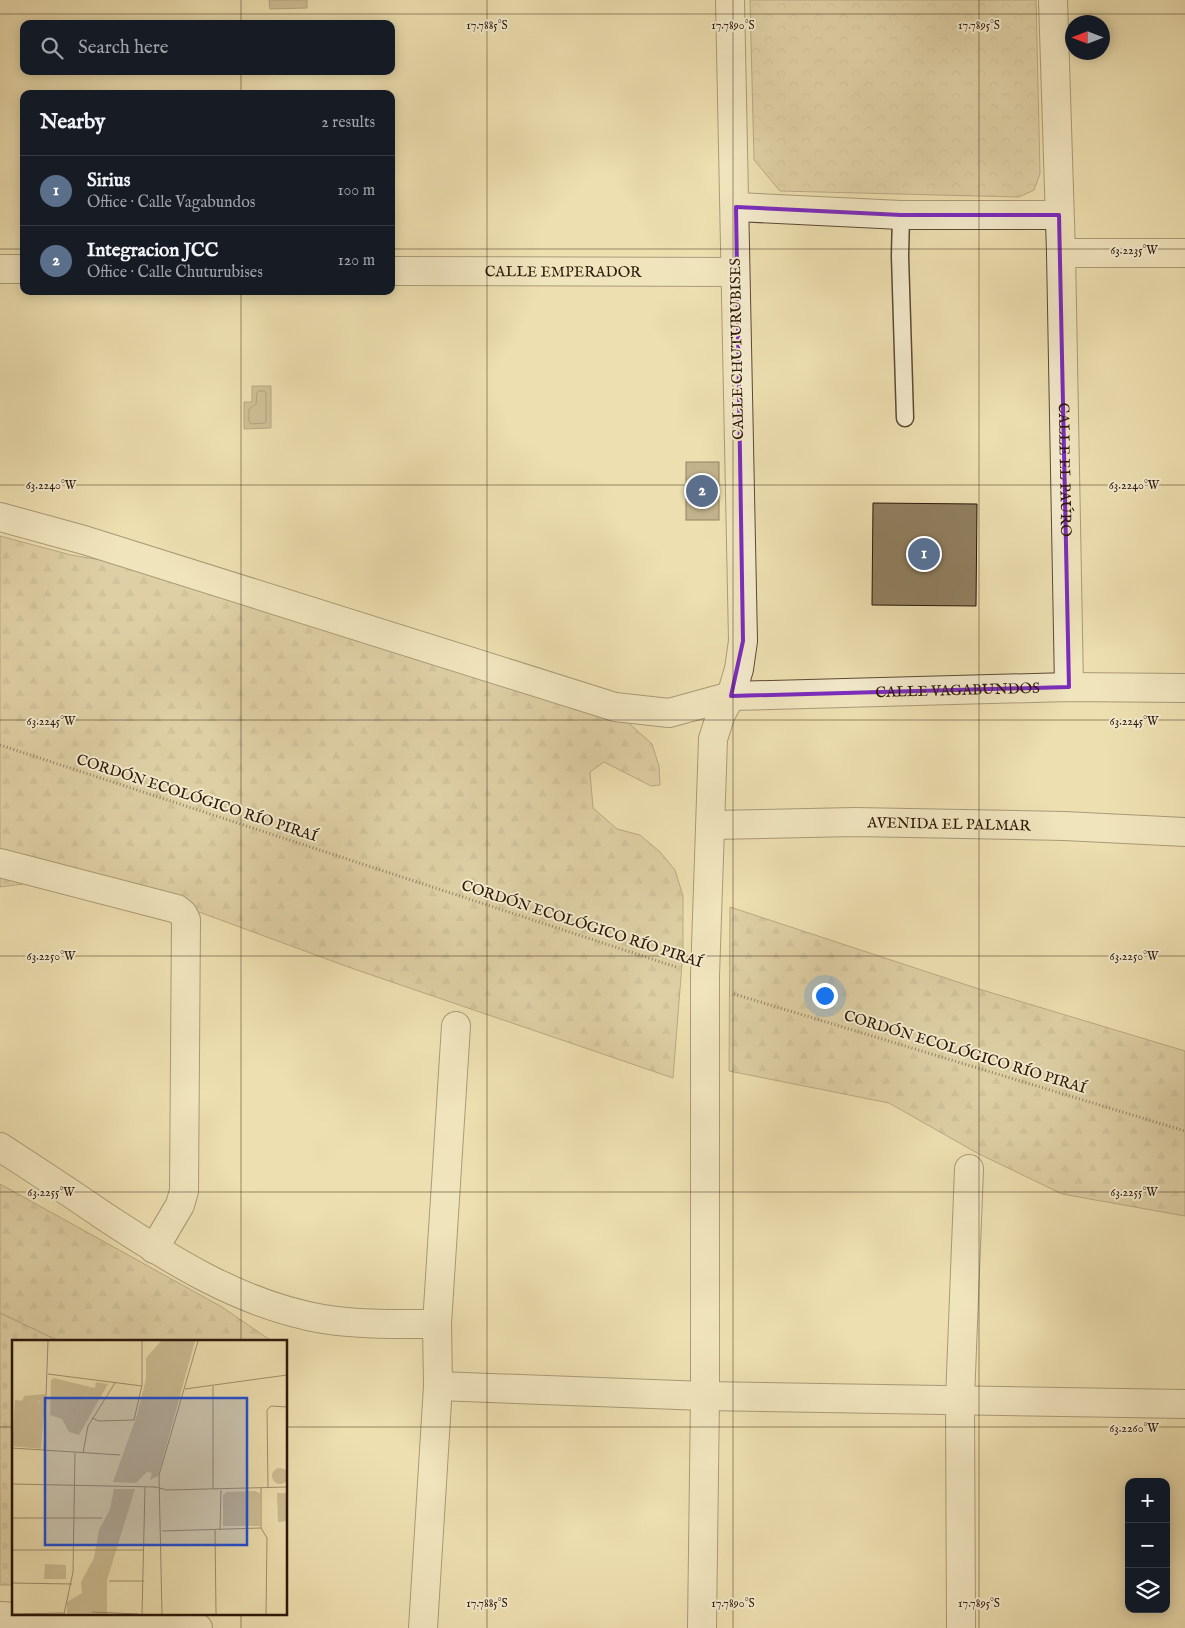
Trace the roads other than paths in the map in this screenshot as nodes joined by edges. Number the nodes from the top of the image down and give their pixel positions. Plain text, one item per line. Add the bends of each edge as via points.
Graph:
1 (730, 0) edge
2 (1053, 0) edge
3 (736, 207) junction
4 (900, 215) junction
5 (1059, 215) junction
6 (1061, 253) junction
7 (1185, 253) edge
8 (0, 269) edge
9 (20, 270) edge
10 (395, 271) edge
11 (735, 272) junction
12 (905, 418) dead end
13 (0, 517) edge
14 (1069, 688) junction
15 (1185, 688) edge
16 (731, 696) junction
17 (711, 825) junction
18 (1185, 832) edge
19 (0, 863) edge
20 (456, 1026) dead end
21 (0, 1147) edge
22 (969, 1170) dead end
23 (154, 1249) junction
24 (437, 1324) junction
25 (438, 1386) junction
26 (705, 1396) junction
27 (960, 1400) junction
28 (1185, 1404) edge
29 (0, 1616) edge
30 (198, 1628) edge
31 (424, 1628) edge
32 (702, 1628) edge
33 (961, 1628) edge

1 - 3 street, CALLE CHUTURUBISES
2 - 5 street, CALLE EL PAÚRO
3 - 4 street
3 - 11 street, CALLE CHUTURUBISES
4 - 5 street
4 - 12 lane
5 - 6 street, CALLE EL PAÚRO
6 - 7 street
6 - 14 street, CALLE EL PAÚRO
8 - 9 street
10 - 11 street, CALLE EMPERADOR
11 - 16 street, CALLE CHUTURUBISES via 743,641
13 - 16 street, CALLE VAGABUNDOS via 84,540 615,707 669,713
14 - 15 street, CALLE VAGABUNDOS
14 - 16 street, CALLE VAGABUNDOS
16 - 17 street, CALLE CHUTURUBISES via 720,714 713,739
17 - 18 street, AVENIDA EL PALMAR via 855,822
17 - 26 street, CALLE CHUTURUBISES via 705,976
19 - 23 street via 177,909 184,914 184,1191 180,1205
20 - 24 street
21 - 23 street
22 - 27 street
23 - 24 street via 219,1285 277,1308 323,1319
24 - 25 street
25 - 26 street
25 - 31 street
26 - 27 street
26 - 32 street, CALLE CHUTURUBISES
27 - 28 street
27 - 33 street
29 - 30 street

